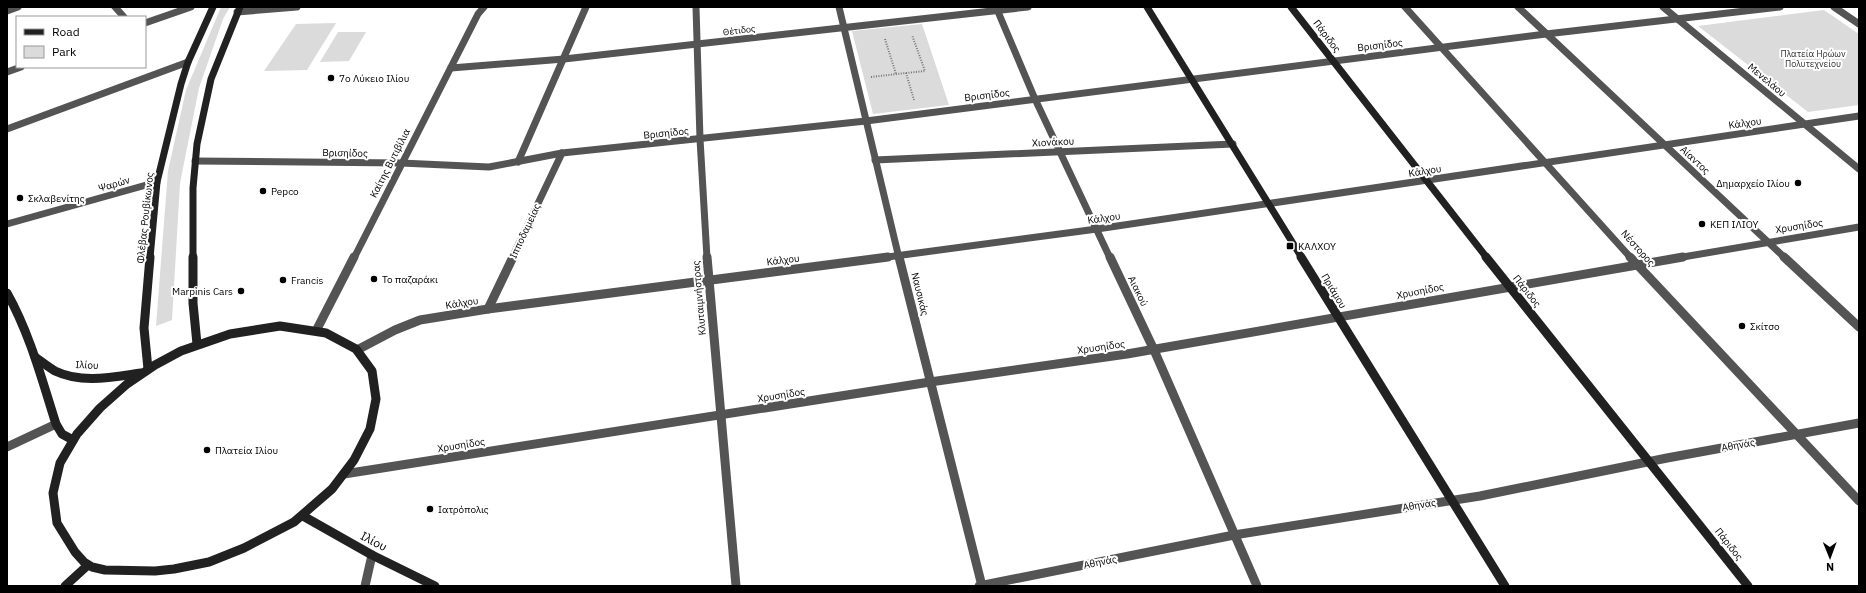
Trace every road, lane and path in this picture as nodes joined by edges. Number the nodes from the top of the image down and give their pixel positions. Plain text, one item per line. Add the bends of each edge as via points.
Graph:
1 (18, 7) edge
2 (115, 7) edge
3 (191, 7) edge
4 (213, 7) edge
5 (296, 7) edge
6 (484, 7) edge
7 (586, 7) edge
8 (696, 7) edge
9 (839, 7) edge
10 (1028, 7) edge
11 (1147, 7) edge
12 (1291, 7) edge
13 (1405, 7) edge
14 (1518, 7) edge
15 (1663, 7) edge
16 (1780, 7) edge
17 (1834, 7) edge
18 (238, 9) edge
19 (997, 9) edge
20 (7, 11) edge
21 (123, 16) edge
22 (1677, 18) junction
23 (906, 20) junction
24 (146, 23) edge
25 (880, 23) junction
26 (1859, 24) edge
27 (843, 27) junction
28 (1546, 34) junction
29 (698, 44) junction
30 (1441, 48) junction
31 (564, 58) junction
32 (1332, 61) junction
33 (188, 62) junction
34 (18, 68) edge
35 (451, 68) junction
36 (7, 72) edge
37 (906, 73) junction
38 (896, 74) junction
39 (856, 79) junction
40 (1191, 80) junction
41 (1035, 99) junction
42 (919, 114) junction
43 (1859, 116) edge
44 (866, 121) junction
45 (1805, 124) junction
46 (7, 129) edge
47 (700, 139) junction
48 (1233, 144) junction
49 (1664, 144) junction
50 (1059, 151) junction
51 (562, 153) junction
52 (875, 160) junction
53 (195, 161) junction
54 (518, 162) junction
55 (401, 163) junction
56 (1546, 163) junction
57 (1859, 169) edge
58 (1428, 181) junction
59 (157, 182) junction
60 (1268, 205) junction
61 (7, 224) edge
62 (1859, 227) edge
63 (1097, 229) junction
64 (1770, 241) junction
65 (899, 255) junction
66 (1637, 264) junction
67 (708, 279) junction
68 (1509, 286) junction
69 (7, 293) edge
70 (488, 309) junction
71 (1338, 318) junction
72 (1859, 327) edge
73 (317, 329) junction
74 (197, 344) junction
75 (357, 350) junction
76 (1154, 350) junction
77 (36, 357) junction
78 (145, 370) junction
79 (930, 382) junction
80 (721, 415) junction
81 (1859, 423) edge
82 (56, 424) junction
83 (1796, 435) junction
84 (73, 440) junction
85 (7, 447) edge
86 (1649, 462) junction
87 (344, 474) junction
88 (1450, 500) junction
89 (1859, 501) edge
90 (303, 516) junction
91 (1234, 535) junction
92 (372, 555) junction
93 (88, 565) junction
94 (65, 586) edge
95 (365, 586) edge
96 (435, 586) edge
97 (736, 586) edge
98 (981, 586) edge
99 (1257, 586) edge
100 (1505, 586) edge
101 (1748, 586) edge

1 - 20 street
2 - 21 street
3 - 24 street
4 - 33 street, Φλέβας Ρουβίκωνος
5 - 18 street
6 - 35 street, Καίτης Βυτιβίλια
7 - 31 street
8 - 29 street, Κλυταιμνήστρας
9 - 27 street, Ναυσικάς
10 - 19 street, Θέτιδος
11 - 40 street, Πριάμου
12 - 32 street, Πάριδος
13 - 30 street, Νέστορος
14 - 28 street, Αίαντος
15 - 22 street, Μενελάου
16 - 22 street, Βρισηίδος
17 - 26 street
18 - 53 street via 211,78
19 - 23 street, Θέτιδος
19 - 41 street, Αιακού
22 - 28 street, Βρισηίδος
22 - 45 street, Μενελάου
23 - 25 street, Θέτιδος
23 - 37 path via 925,71
25 - 27 street, Θέτιδος
25 - 38 path
27 - 29 street, Θέτιδος
27 - 39 street, Ναυσικάς
28 - 30 street, Βρισηίδος
28 - 49 street, Αίαντος
29 - 31 street, Θέτιδος
29 - 47 street, Κλυταιμνήστρας
30 - 32 street, Βρισηίδος
30 - 56 street, Νέστορος
31 - 35 street, Θέτιδος
31 - 54 street
32 - 40 street, Βρισηίδος
32 - 58 street, Πάριδος
33 - 46 street
33 - 59 street, Φλέβας Ρουβίκωνος
34 - 36 street
35 - 55 street, Καίτης Βυτιβίλια
37 - 38 path
37 - 42 path
38 - 39 path
39 - 44 street, Ναυσικάς
40 - 41 street, Βρισηίδος
40 - 48 street, Πριάμου
41 - 42 street, Βρισηίδος
41 - 50 street, Αιακού
42 - 44 street, Βρισηίδος
43 - 45 street, Κάλχου
44 - 47 street, Βρισηίδος
44 - 52 street, Ναυσικάς
45 - 49 street, Κάλχου
45 - 57 street, Μενελάου
47 - 51 street, Βρισηίδος
47 - 67 street, Κλυταιμνήστρας
48 - 50 street, Χιονάκου
48 - 60 street, Πριάμου
49 - 56 street, Κάλχου
49 - 64 street, Αίαντος
50 - 52 street, Χιονάκου
50 - 63 street, Αιακού
51 - 54 street, Βρισηίδος
51 - 70 street, Ιπποδαμείας
52 - 65 street, Ναυσικάς
53 - 55 street, Βρισηίδος
53 - 74 street via 193,303
54 - 55 street, Βρισηίδος via 460,167
55 - 73 street, Καίτης Βυτιβίλια
56 - 58 street, Κάλχου
56 - 66 street, Νέστορος
58 - 60 street, Κάλχου
58 - 68 street, Πάριδος
59 - 61 street, Ψαρών
59 - 78 street, Φλέβας Ρουβίκωνος via 144,328
60 - 63 street, Κάλχου
60 - 71 street, Πριάμου
62 - 64 street, Χρυσηίδος
63 - 65 street, Κάλχου
63 - 76 street, Αιακού
64 - 66 street, Χρυσηίδος
64 - 72 street, Αίαντος
65 - 67 street, Κάλχου
65 - 79 street, Ναυσικάς
66 - 68 street, Χρυσηίδος
66 - 83 street, Νέστορος
67 - 70 street, Κάλχου
67 - 80 street, Κλυταιμνήστρας
68 - 71 street, Χρυσηίδος
68 - 86 street, Πάριδος
69 - 77 street
70 - 75 street, Κάλχου via 420,320
71 - 76 street, Χρυσηίδος
71 - 88 street, Πριάμου
73 - 74 street via 260,328 218,336
73 - 75 street via 333,335
74 - 78 street
75 - 87 street via 372,371 377,393 374,418 363,446
76 - 79 street, Χρυσηίδος
76 - 91 street, Αιακού
77 - 78 street, Ιλίου via 58,372 73,376 98,378
77 - 82 street
78 - 84 street via 105,402
79 - 80 street, Χρυσηίδος
79 - 98 street, Ναυσικάς
80 - 87 street, Χρυσηίδος
80 - 97 street, Κλυταιμνήστρας
81 - 83 street, Αθηνάς
82 - 84 street via 62,434
82 - 85 street
83 - 86 street, Αθηνάς
83 - 89 street, Νέστορος
84 - 93 street via 60,465 53,489 53,512 60,533
86 - 88 street, Αθηνάς
86 - 101 street, Πάριδος
87 - 90 street
88 - 91 street, Αθηνάς
88 - 100 street, Πριάμου
90 - 92 street, Ιλίου
90 - 93 street via 256,544 222,558 186,568 153,572
91 - 98 street, Αθηνάς
91 - 99 street, Αιακού
92 - 95 street
92 - 96 street, Ιλίου
93 - 94 street

